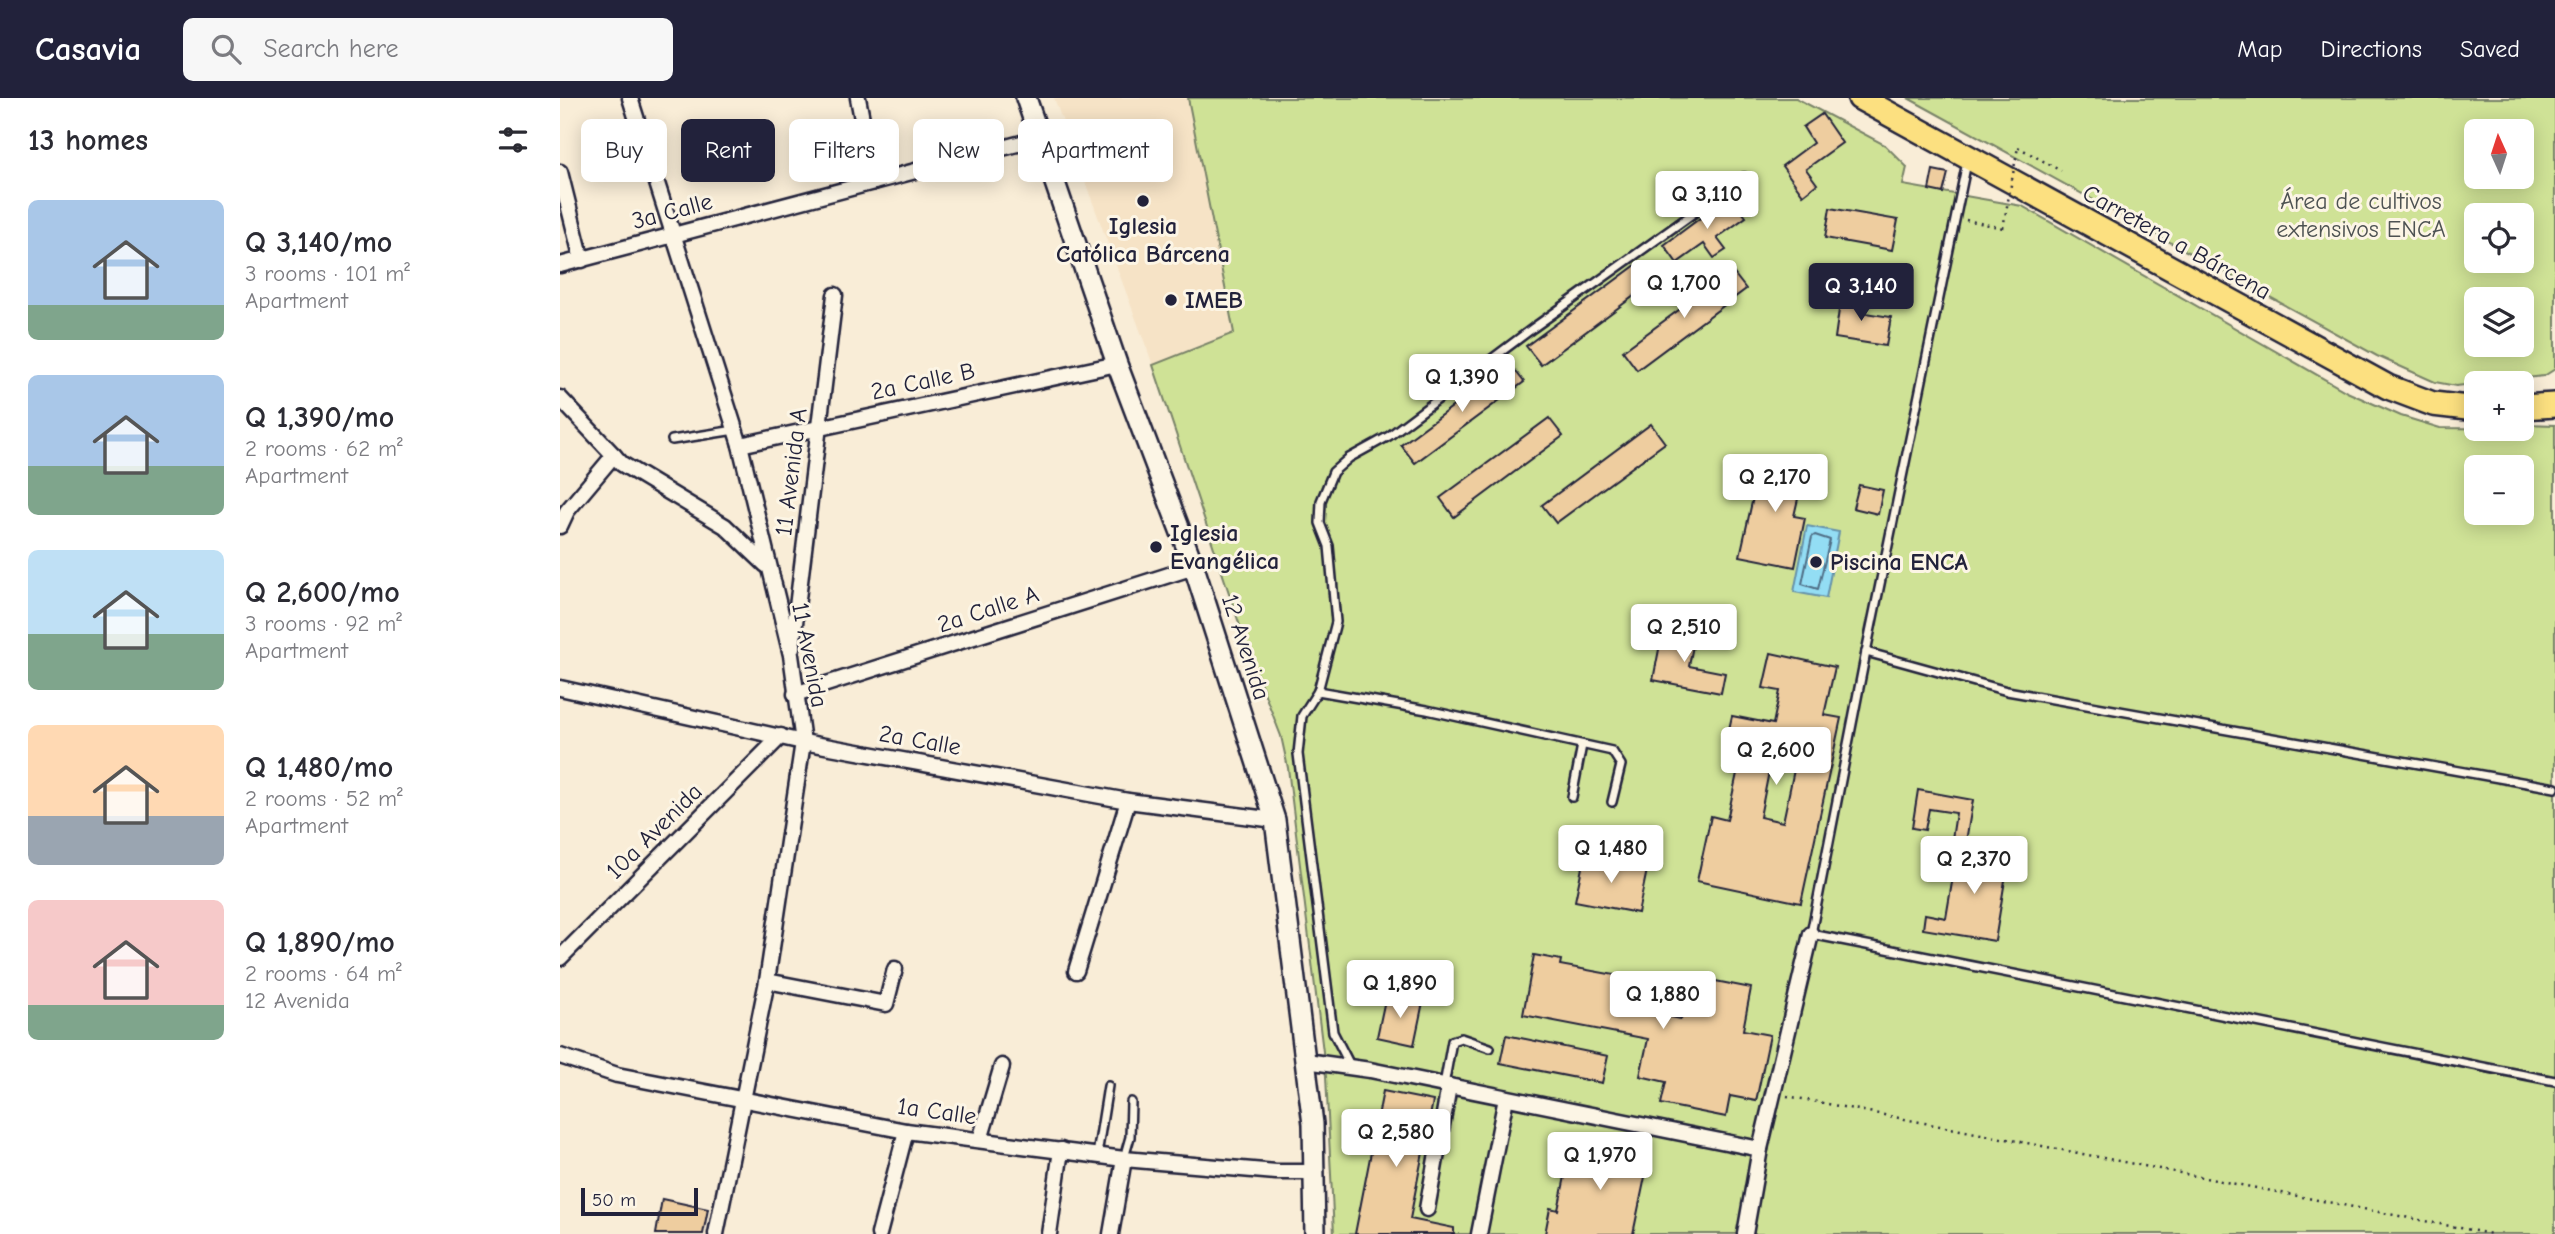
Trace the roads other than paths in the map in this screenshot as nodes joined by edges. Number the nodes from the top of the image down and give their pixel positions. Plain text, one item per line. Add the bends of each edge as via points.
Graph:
1 (629, 98) edge
2 (858, 98) edge
3 (1026, 98) edge
4 (1860, 98) edge
5 (862, 119) edge
6 (1033, 119) edge
7 (1018, 144) edge
8 (1968, 157) junction
9 (560, 172) edge
10 (899, 175) edge
11 (1744, 177) dead end
12 (874, 182) edge
13 (1055, 182) edge
14 (674, 233) junction
15 (582, 260) junction
16 (560, 265) edge
17 (835, 295) dead end
18 (1117, 364) junction
19 (2555, 405) edge
20 (562, 406) edge
21 (2534, 406) edge
22 (2464, 408) edge
23 (821, 425) junction
24 (735, 430) junction
25 (672, 440) dead end
26 (740, 445) junction
27 (614, 455) junction
28 (560, 526) edge
29 (766, 566) junction
30 (1194, 567) junction
31 (1866, 652) junction
32 (791, 655) junction
33 (560, 688) edge
34 (1318, 691) junction
35 (795, 694) junction
36 (781, 736) junction
37 (803, 742) junction
38 (1582, 745) junction
39 (2555, 788) edge
40 (1572, 797) dead end
41 (1128, 802) junction
42 (1612, 802) dead end
43 (1275, 820) junction
44 (1811, 934) junction
45 (566, 945) edge
46 (560, 958) edge
47 (895, 970) dead end
48 (1076, 971) dead end
49 (766, 981) junction
50 (1490, 1048) dead end
51 (560, 1056) edge
52 (1306, 1061) junction
53 (1002, 1066) dead end
54 (1351, 1066) junction
55 (2555, 1081) edge
56 (1108, 1086) dead end
57 (1446, 1086) junction
58 (1506, 1098) junction
59 (742, 1099) junction
60 (1131, 1102) dead end
61 (906, 1131) junction
62 (980, 1140) junction
63 (1760, 1149) junction
64 (1061, 1150) junction
65 (1097, 1155) junction
66 (1124, 1159) junction
67 (1315, 1172) junction
68 (1427, 1209) dead end
69 (716, 1234) edge
70 (879, 1234) edge
71 (1049, 1234) edge
72 (1111, 1234) edge
73 (1315, 1234) edge
74 (1479, 1234) edge
75 (1745, 1234) edge

1 - 14 street, 11 Avenida
2 - 5 street
3 - 6 main road, 12 Avenida
4 - 8 main road, Carretera a Bárcena
7 - 10 street, 3a Calle
8 - 22 main road, Carretera a Bárcena via 2388,387 2433,404
8 - 31 lane
9 - 15 street
11 - 34 lane via 1390,436 1333,472 1321,501 1320,523 1328,546 1336,622
12 - 14 street, 3a Calle
13 - 18 main road, 12 Avenida
14 - 15 street, 3a Calle
14 - 24 street, 11 Avenida
15 - 16 street, 3a Calle
17 - 23 street, 11 Avenida A
18 - 23 street, 2a Calle B
18 - 30 main road, 12 Avenida
19 - 21 main road
20 - 27 street
23 - 26 street, 2a Calle B
23 - 32 street, 11 Avenida A
24 - 25 lane
24 - 26 street, 11 Avenida
26 - 29 street, 11 Avenida
27 - 28 street via 573,503
27 - 29 street via 641,477 725,526
29 - 32 street, 11 Avenida
30 - 35 street, 2a Calle A
30 - 43 main road, 12 Avenida
31 - 39 lane via 2007,691
31 - 44 lane
32 - 35 street, 11 Avenida
33 - 36 street, 2a Calle
34 - 38 lane
34 - 54 lane via 1301,716 1298,754 1333,1032
35 - 37 street, 11 Avenida
36 - 37 street, 2a Calle
36 - 45 street, 10a Avenida
37 - 41 street, 2a Calle
37 - 49 street, 11 Avenida
38 - 40 lane
38 - 42 lane via 1612,751 1620,760
41 - 43 street, 2a Calle
41 - 48 street
43 - 52 main road, 12 Avenida
44 - 55 lane
44 - 63 street
45 - 46 street, 10a Avenida
47 - 49 street via 886,1004
49 - 59 street, 11 Avenida
50 - 57 lane via 1461,1038 1452,1041
51 - 59 street, 1a Calle via 617,1075
52 - 54 street
52 - 67 main road, 12 Avenida
53 - 62 street
54 - 57 street
56 - 65 lane
57 - 58 street
57 - 68 street
58 - 63 street
58 - 74 street
59 - 61 street, 1a Calle
59 - 69 street, 11 Avenida
60 - 66 lane
61 - 62 street, 1a Calle
61 - 70 street
62 - 64 street, 1a Calle
63 - 75 street
64 - 65 street, 1a Calle
64 - 71 street
65 - 66 street, 1a Calle
66 - 67 street, 1a Calle
66 - 72 street
67 - 73 main road, 12 Avenida

